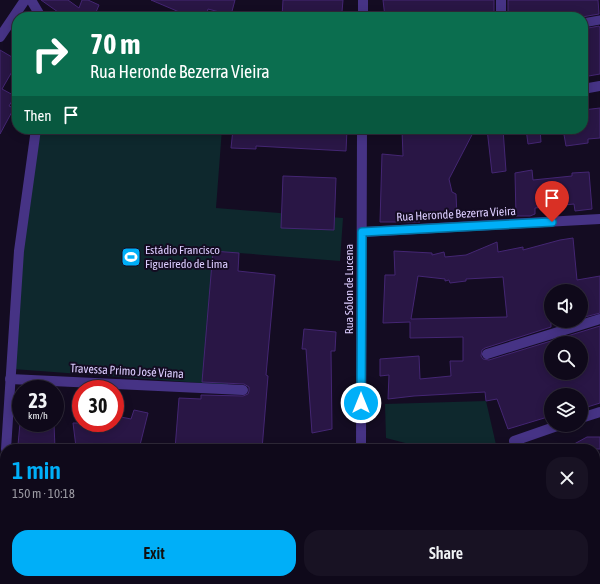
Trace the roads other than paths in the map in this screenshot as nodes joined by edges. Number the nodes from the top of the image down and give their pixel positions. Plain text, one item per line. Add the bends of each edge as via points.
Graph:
1 (25, 0) edge
2 (31, 0) edge
3 (363, 0) edge
4 (501, 0) edge
5 (17, 12) edge
6 (38, 12) edge
7 (363, 12) edge
8 (502, 12) edge
9 (12, 19) edge
10 (600, 20) edge
11 (588, 22) edge
12 (0, 37) edge
13 (600, 86) edge
14 (588, 88) edge
15 (35, 134) edge
16 (362, 134) edge
17 (600, 219) edge
18 (362, 232) junction
19 (600, 318) edge
20 (487, 354) dead end
21 (10, 379) junction
22 (243, 390) dead end
23 (600, 412) edge
24 (588, 416) edge
25 (544, 430) edge
26 (514, 440) dead end
27 (6, 444) edge
28 (361, 444) edge

1 - 5 street
2 - 6 street
3 - 7 street
4 - 8 street
9 - 12 street
10 - 11 lane
13 - 14 street
15 - 21 street via 19,251
16 - 18 street, Rua Sólon de Lucena
17 - 18 street, Rua Heronde Bezerra Vieira
18 - 28 street, Rua Sólon de Lucena
19 - 20 street
21 - 22 street, Travessa Primo José Viana
21 - 27 street
23 - 24 street
25 - 26 street

